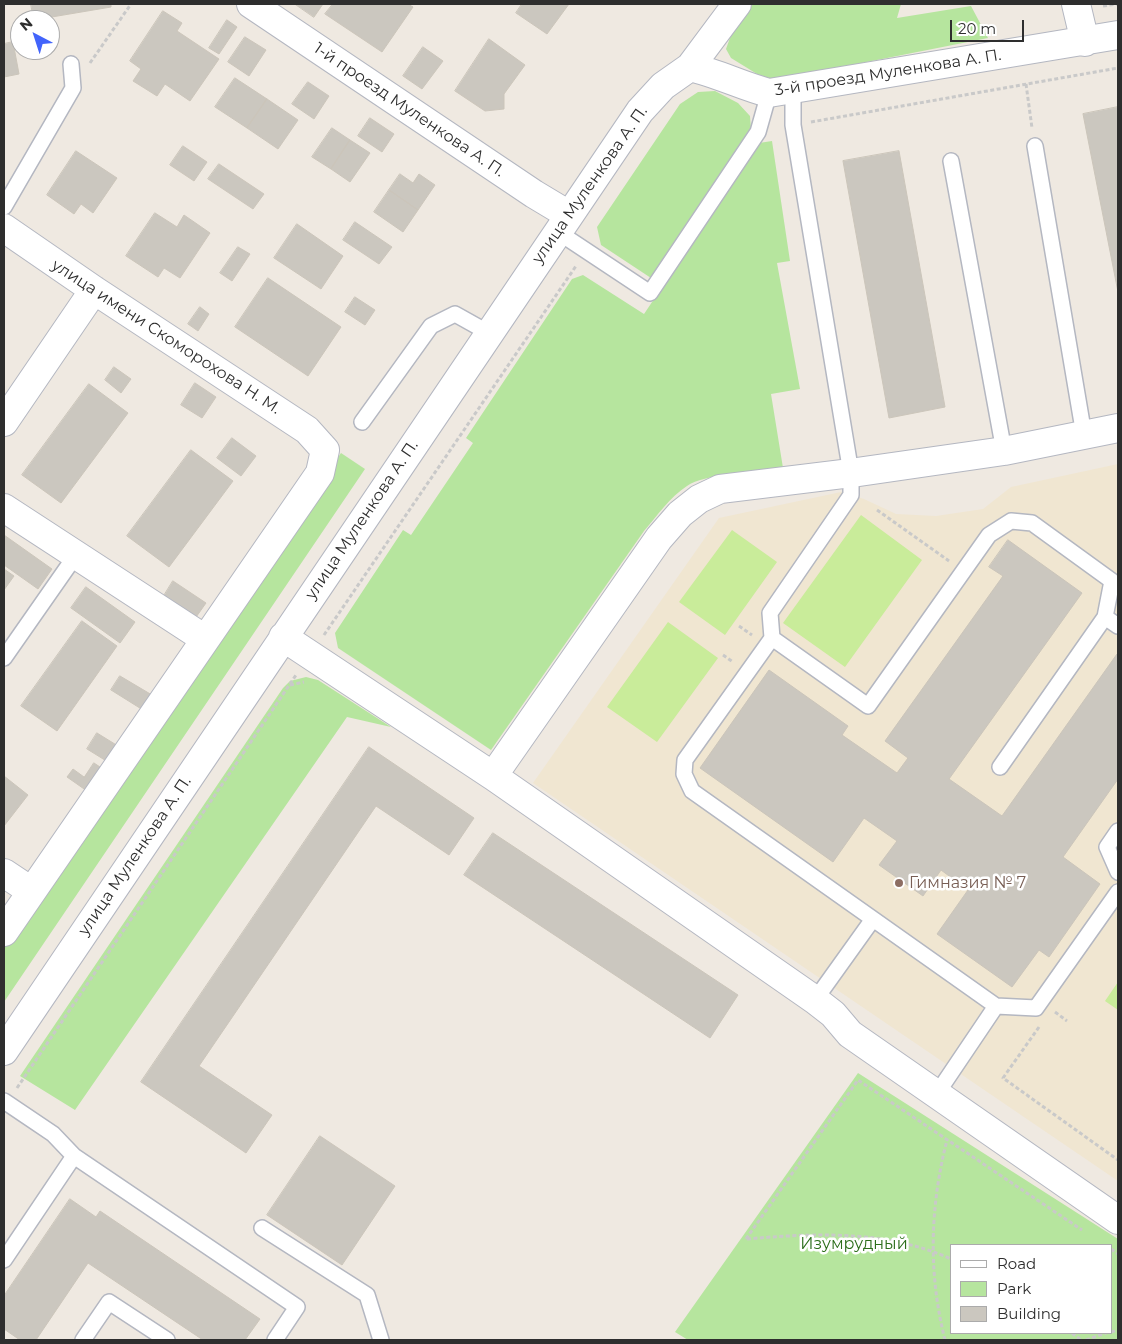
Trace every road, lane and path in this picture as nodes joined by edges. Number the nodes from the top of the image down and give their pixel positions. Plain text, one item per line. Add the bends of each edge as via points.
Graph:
1 (131, 4) edge
2 (251, 4) edge
3 (737, 4) edge
4 (1117, 4) edge
5 (1077, 8) edge
6 (1118, 35) edge
7 (1085, 42) junction
8 (71, 64) dead end
9 (690, 67) junction
10 (1118, 68) edge
11 (1026, 84) junction
12 (73, 88) junction
13 (781, 91) junction
14 (793, 125) junction
15 (1035, 146) joint
16 (951, 161) dead end
17 (4, 207) edge
18 (563, 223) junction
19 (4, 228) edge
20 (94, 290) junction
21 (489, 333) junction
22 (4, 422) edge
23 (362, 422) dead end
24 (1118, 428) edge
25 (1084, 434) junction
26 (1004, 451) junction
27 (851, 473) junction
28 (4, 508) edge
29 (876, 510) dead end
30 (76, 556) junction
31 (964, 571) junction
32 (1105, 616) junction
33 (1118, 626) edge
34 (283, 637) junction
35 (772, 638) junction
36 (205, 639) junction
37 (4, 658) edge
38 (1000, 767) dead end
39 (493, 776) junction
40 (1118, 831) edge
41 (1118, 872) edge
42 (4, 873) edge
43 (31, 891) junction
44 (1118, 892) edge
45 (873, 919) junction
46 (4, 932) edge
47 (815, 1000) junction
48 (996, 1006) junction
49 (1051, 1009) dead end
50 (1067, 1021) dead end
51 (1040, 1025) dead end
52 (4, 1051) edge
53 (936, 1095) junction
54 (4, 1101) edge
55 (947, 1140) junction
56 (74, 1156) junction
57 (1118, 1160) edge
58 (1118, 1220) edge
59 (262, 1228) dead end
60 (1090, 1235) dead end
61 (933, 1251) junction
62 (950, 1259) edge
63 (4, 1260) edge
64 (1103, 1334) edge
65 (83, 1340) edge
66 (167, 1340) edge
67 (276, 1340) edge
68 (381, 1340) edge
69 (945, 1340) edge
70 (1086, 1340) edge

1 - 12 path
2 - 18 street, 1-й проезд Муленкова А. П. via 526,188
3 - 9 street, улица Муленкова А. П.
4 - 5 path
5 - 7 street
6 - 7 street, 3-й проезд Муленкова А. П.
7 - 13 street, 3-й проезд Муленкова А. П.
8 - 12 lane
9 - 13 street, 3-й проезд Муленкова А. П. via 751,88
9 - 18 street, улица Муленкова А. П. via 663,86 640,111
10 - 11 path
11 - 14 path
11 - 15 path
12 - 17 lane
13 - 14 lane
13 - 18 lane via 758,132 650,293
14 - 27 lane
15 - 25 lane
16 - 26 lane
18 - 21 street, улица Муленкова А. П.
19 - 20 street, улица имени Скоморохова Н. М.
20 - 22 street
20 - 36 street, улица имени Скоморохова Н. М. via 308,430 325,450 320,473
21 - 23 lane via 455,314 432,326
21 - 34 street, улица Муленкова А. П.
24 - 25 street
25 - 26 street
26 - 27 street
27 - 35 lane via 851,496 770,613
27 - 39 street via 720,489 698,499 680,514 659,538
28 - 30 street
29 - 31 path
30 - 36 street
30 - 37 lane
31 - 32 lane via 989,535 1011,521 1032,523 1112,581
31 - 35 lane via 868,706
32 - 33 lane
32 - 38 lane
34 - 39 street
34 - 52 street, улица Муленкова А. П.
35 - 45 lane via 685,760 684,774 692,791
36 - 43 street
39 - 47 street
40 - 41 lane via 1107,847
42 - 43 street
43 - 46 street
44 - 48 lane via 1036,1008
45 - 47 lane
45 - 48 lane
47 - 53 street via 833,1014 850,1034
48 - 53 lane
49 - 50 path
51 - 57 path via 1003,1078
53 - 58 street
54 - 56 lane via 53,1134
55 - 60 path
55 - 61 path via 936,1191
55 - 61 path via 858,1080 746,1239 864,1236
56 - 63 lane
56 - 67 lane via 297,1307
59 - 68 lane via 367,1295
61 - 62 path
61 - 69 path via 938,1310
64 - 70 path
65 - 66 lane via 109,1302

